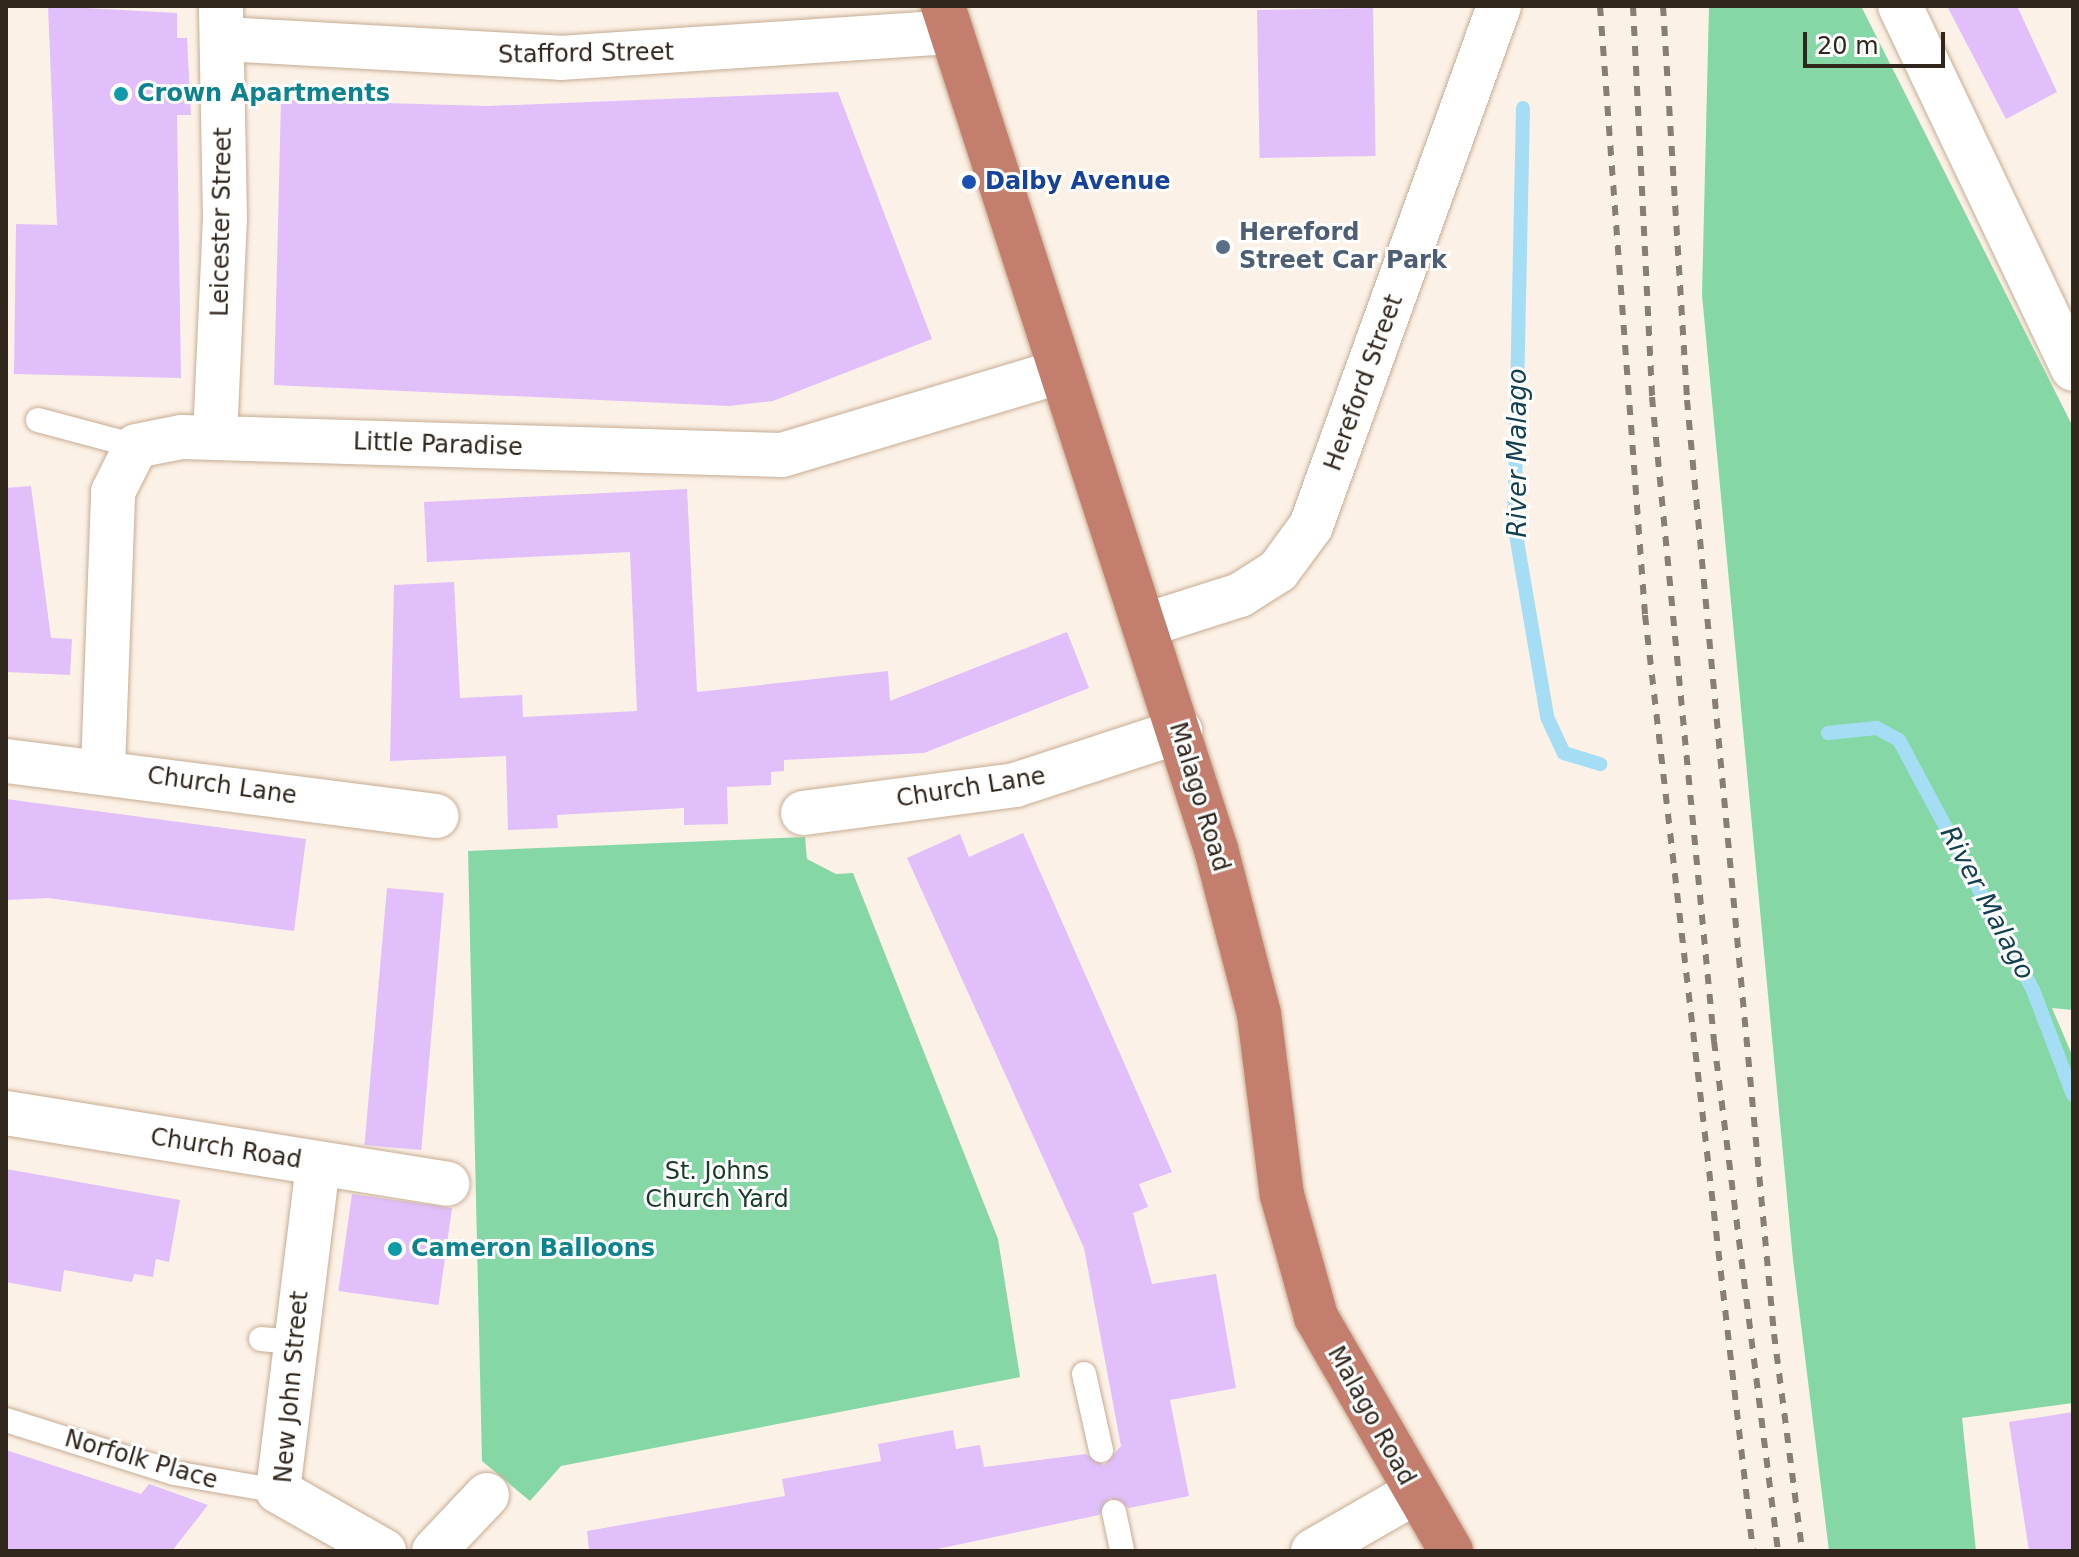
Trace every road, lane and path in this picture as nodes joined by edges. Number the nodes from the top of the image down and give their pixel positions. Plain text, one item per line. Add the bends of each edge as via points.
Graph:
1 (1499, 6) edge
2 (1900, 6) edge
3 (946, 19) edge
4 (223, 22) edge
5 (2073, 369) edge
6 (1058, 372) junction
7 (38, 420) dead end
8 (215, 437) junction
9 (136, 446) junction
10 (1146, 625) junction
11 (1180, 731) junction
12 (6, 761) edge
13 (103, 769) junction
14 (803, 813) dead end
15 (437, 816) dead end
16 (6, 1113) edge
17 (318, 1165) junction
18 (447, 1184) dead end
19 (1084, 1374) dead end
20 (6, 1420) edge
21 (1101, 1450) dead end
22 (278, 1491) junction
23 (1414, 1493) junction
24 (487, 1495) dead end
25 (1114, 1512) dead end
26 (384, 1551) edge
27 (434, 1551) edge
28 (1122, 1551) edge
29 (1313, 1551) edge
30 (1451, 1551) edge

1 - 10 street, Hereford Street via 1311,526 1278,571 1240,595
2 - 5 street
3 - 4 street, Stafford Street via 560,58
3 - 6 highway, Malago Road
4 - 8 street, Leicester Street
6 - 8 street, Little Paradise via 782,455
6 - 10 highway, Malago Road
7 - 9 lane
8 - 9 street, Little Paradise
9 - 13 street via 113,492
10 - 11 highway, Malago Road
11 - 14 street, Church Lane via 1015,785
11 - 23 highway, Malago Road via 1259,1014 1282,1195 1316,1317
12 - 13 street, Church Lane
13 - 15 street, Church Lane
16 - 17 street, Church Road
17 - 18 street, Church Road
17 - 22 street, New John Street via 277,1340
19 - 21 lane
20 - 22 lane, Norfolk Place via 174,1473
22 - 26 street, New John Street
23 - 29 street
23 - 30 highway, Malago Road
24 - 27 street
25 - 28 lane

